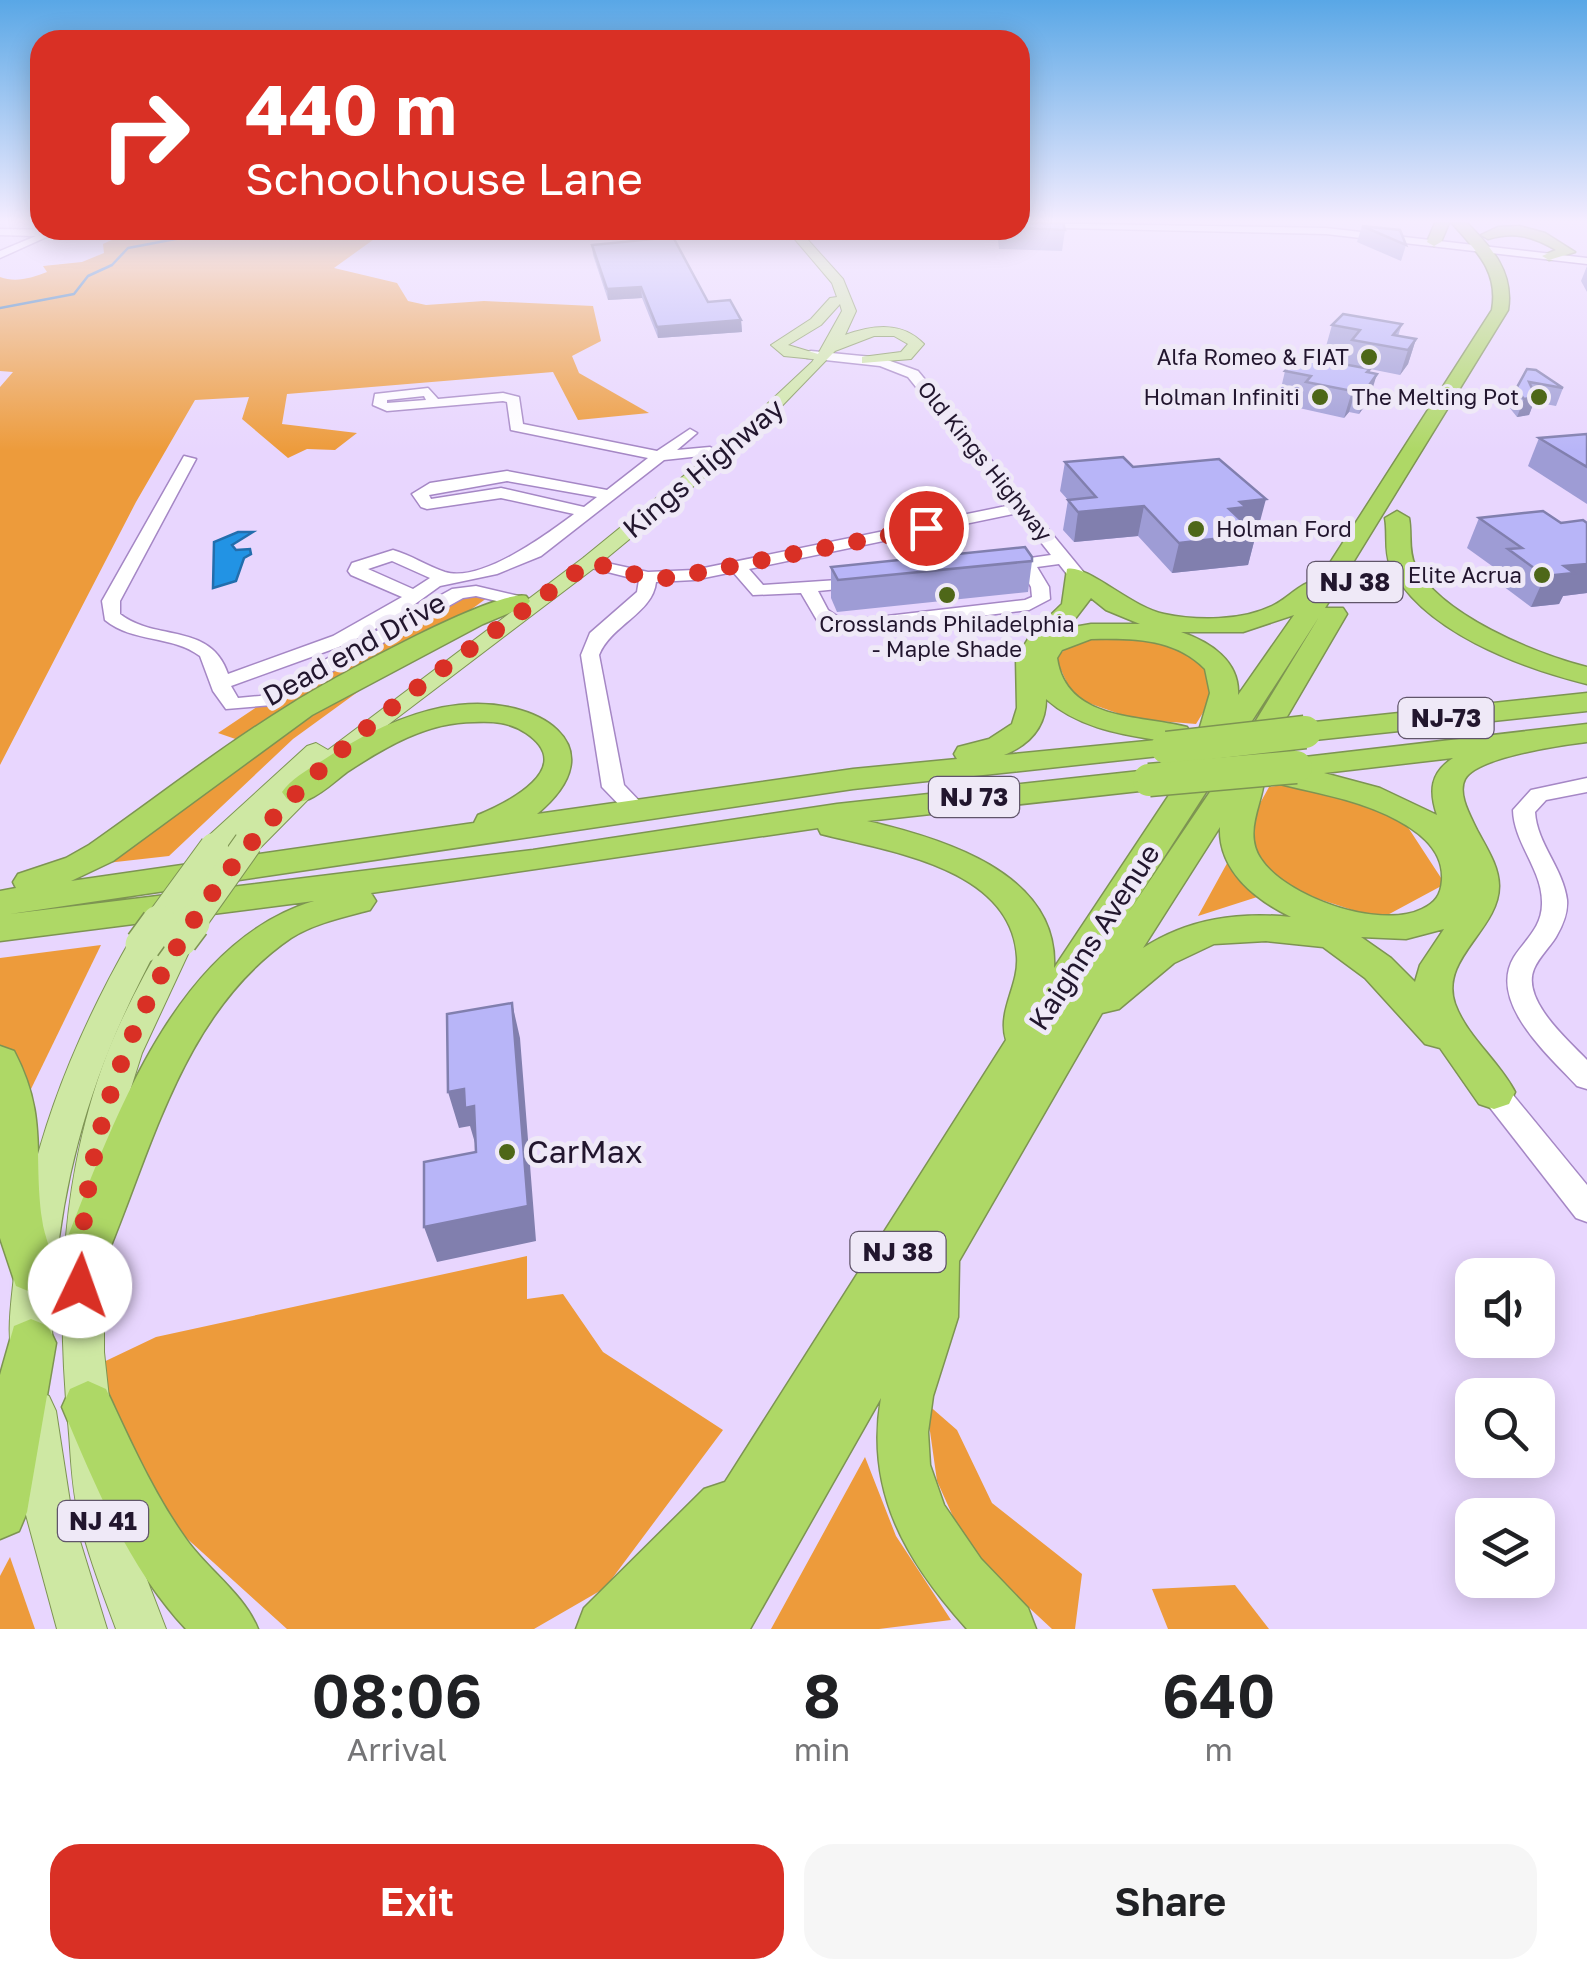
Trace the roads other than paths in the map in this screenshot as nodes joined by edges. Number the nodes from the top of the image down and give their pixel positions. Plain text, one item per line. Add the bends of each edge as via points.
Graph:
1 (845, 299) edge
2 (1503, 299) edge
3 (1521, 299) edge
4 (836, 301) joint
5 (822, 353) junction
6 (867, 360) junction
7 (434, 403) dead end
8 (690, 433) dead end
9 (710, 450) junction
10 (661, 456) junction
11 (189, 459) dead end
12 (685, 472) junction
13 (612, 495) junction
14 (1022, 507) junction
15 (589, 513) junction
16 (1397, 518) junction
17 (590, 562) junction
18 (1026, 565) junction
19 (737, 566) junction
20 (1069, 566) junction
21 (1342, 566) junction
22 (990, 569) edge
23 (444, 578) junction
24 (648, 578) junction
25 (880, 580) edge
26 (808, 588) junction
27 (412, 595) junction
28 (517, 601) junction
29 (1159, 622) junction
30 (1046, 636) junction
31 (1587, 676) edge
32 (222, 682) junction
33 (1587, 702) edge
34 (1587, 733) edge
35 (1550, 739) junction
36 (1172, 741) junction
37 (1232, 756) junction
38 (1291, 772) junction
39 (853, 779) junction
40 (1587, 785) edge
41 (613, 786) junction
42 (298, 792) junction
43 (636, 810) junction
44 (595, 816) junction
45 (800, 819) junction
46 (382, 849) junction
47 (533, 861) junction
48 (0, 889) edge
49 (0, 902) edge
50 (1471, 918) junction
51 (0, 928) edge
52 (1332, 936) junction
53 (1047, 1038) junction
54 (0, 1062) edge
55 (1587, 1078) edge
56 (1494, 1092) junction
57 (1587, 1208) edge
58 (936, 1261) junction
59 (80, 1264) junction
60 (33, 1271) junction
61 (31, 1344) junction
62 (88, 1407) junction
63 (768, 1461) junction
64 (0, 1512) edge
65 (82, 1629) edge
66 (142, 1629) edge
67 (230, 1629) edge
68 (605, 1629) edge
69 (664, 1629) edge
70 (718, 1629) edge
71 (1006, 1629) edge

1 - 5 main road, Kings Highway / NJ 41 via 849,311
2 - 21 highway, Kaighns Avenue / NJ 38
3 - 16 highway, Kaighns Avenue / NJ 38 via 1512,326
4 - 5 main road, Kings Highway / NJ 41
4 - 5 main road via 778,346
5 - 6 street, Old Kings Highway
5 - 6 main road via 875,331 901,333 917,344 906,356
5 - 9 main road, Kings Highway / NJ 41
5 - 17 main road, Kings Highway / NJ 41 via 742,438
6 - 14 street, Old Kings Highway via 913,374
7 - 10 street via 509,398 516,426
8 - 10 street
9 - 10 street
9 - 12 main road, Kings Highway / NJ 41
10 - 12 street
10 - 13 street
11 - 32 street, Dead end Drive via 111,601 111,616 122,626 200,647 216,662
12 - 28 main road, Kings Highway / NJ 41
13 - 15 street
13 - 15 street via 507,476 420,494 427,504 501,493
14 - 19 street
14 - 20 street, Old Kings Highway
15 - 23 street via 515,562
16 - 31 highway via 1404,567 1434,600 1518,655
16 - 37 highway, Kaighns Avenue / NJ 38
17 - 24 street
17 - 42 main road, Kings Highway / NJ 41 via 392,709
18 - 20 street
18 - 22 street
18 - 26 street via 1042,599 1029,605 844,627 822,618
19 - 24 street
19 - 26 street via 759,591
20 - 29 highway via 1115,605
20 - 30 highway via 1081,588 1079,601
21 - 29 highway via 1298,603 1262,620 1217,626
21 - 37 highway, Kaighns Avenue / NJ 38
23 - 27 street
23 - 27 street via 394,555 358,567
24 - 41 street via 646,594 596,636 590,655
25 - 26 street
27 - 32 street via 340,640
28 - 32 street, Dead end Drive via 476,591 446,597 265,701 234,704
28 - 48 highway via 302,710 91,860
28 - 60 main road, Kings Highway / NJ 41, bridge via 311,755 214,847 143,946 93,1039 44,1196
29 - 30 highway via 1092,622
30 - 39 highway via 1028,664 1029,720 1014,738 988,750
33 - 37 highway, NJ-73, bridge via 1305,732
34 - 35 highway, NJ-73
35 - 38 highway, NJ-73
35 - 50 highway via 1470,761 1449,777 1447,798 1482,880
36 - 37 highway, NJ 73, bridge
36 - 37 highway via 1066,700 1047,680 1048,653 1072,636 1112,628 1159,634 1196,649 1215,664 1224,683 1212,728
36 - 39 highway, NJ 73
37 - 38 highway, bridge
37 - 38 highway via 1248,781 1236,837 1250,868 1280,896 1340,922 1388,926 1429,919 1455,899 1461,881 1457,861 1426,824 1372,795
37 - 45 highway, NJ 73, bridge via 1148,780
37 - 53 highway, Kaighns Avenue / NJ 38
39 - 43 highway, NJ 73
40 - 55 street via 1539,795 1524,810 1556,911 1518,982 1536,1018
41 - 43 street
41 - 44 street
42 - 46 highway via 379,738 444,716 510,714 555,742 556,776 527,806
42 - 59 main road, Kings Highway / NJ 41, bridge via 248,843 148,996 112,1087 90,1175
43 - 44 highway, NJ 73
44 - 46 highway, NJ 73
45 - 47 highway, NJ 73
45 - 53 highway via 924,846 974,872 1009,901 1025,922 1036,957 1020,1018
46 - 49 highway, NJ 73
47 - 51 highway, NJ 73
47 - 59 highway via 313,913 253,948 208,998 160,1074
50 - 52 highway via 1418,940
50 - 56 highway via 1432,989 1438,1010
52 - 53 highway via 1259,926 1192,936
52 - 56 highway via 1389,977
53 - 58 highway, Kaighns Avenue / NJ 38
53 - 63 highway, Kaighns Avenue / NJ 38
54 - 60 highway via 18,1112 20,1219
56 - 57 street
58 - 70 highway, Kaighns Avenue / NJ 38
58 - 71 highway via 935,1314 907,1396 901,1462 926,1534
59 - 62 main road, Kings Highway / NJ 41
60 - 61 main road, NJ 41
61 - 64 highway
61 - 65 main road, NJ 41 via 49,1515
62 - 66 main road, Kings Highway / NJ 41 via 100,1509
62 - 67 highway via 145,1526 188,1588
63 - 68 highway
63 - 69 highway, Kaighns Avenue / NJ 38

